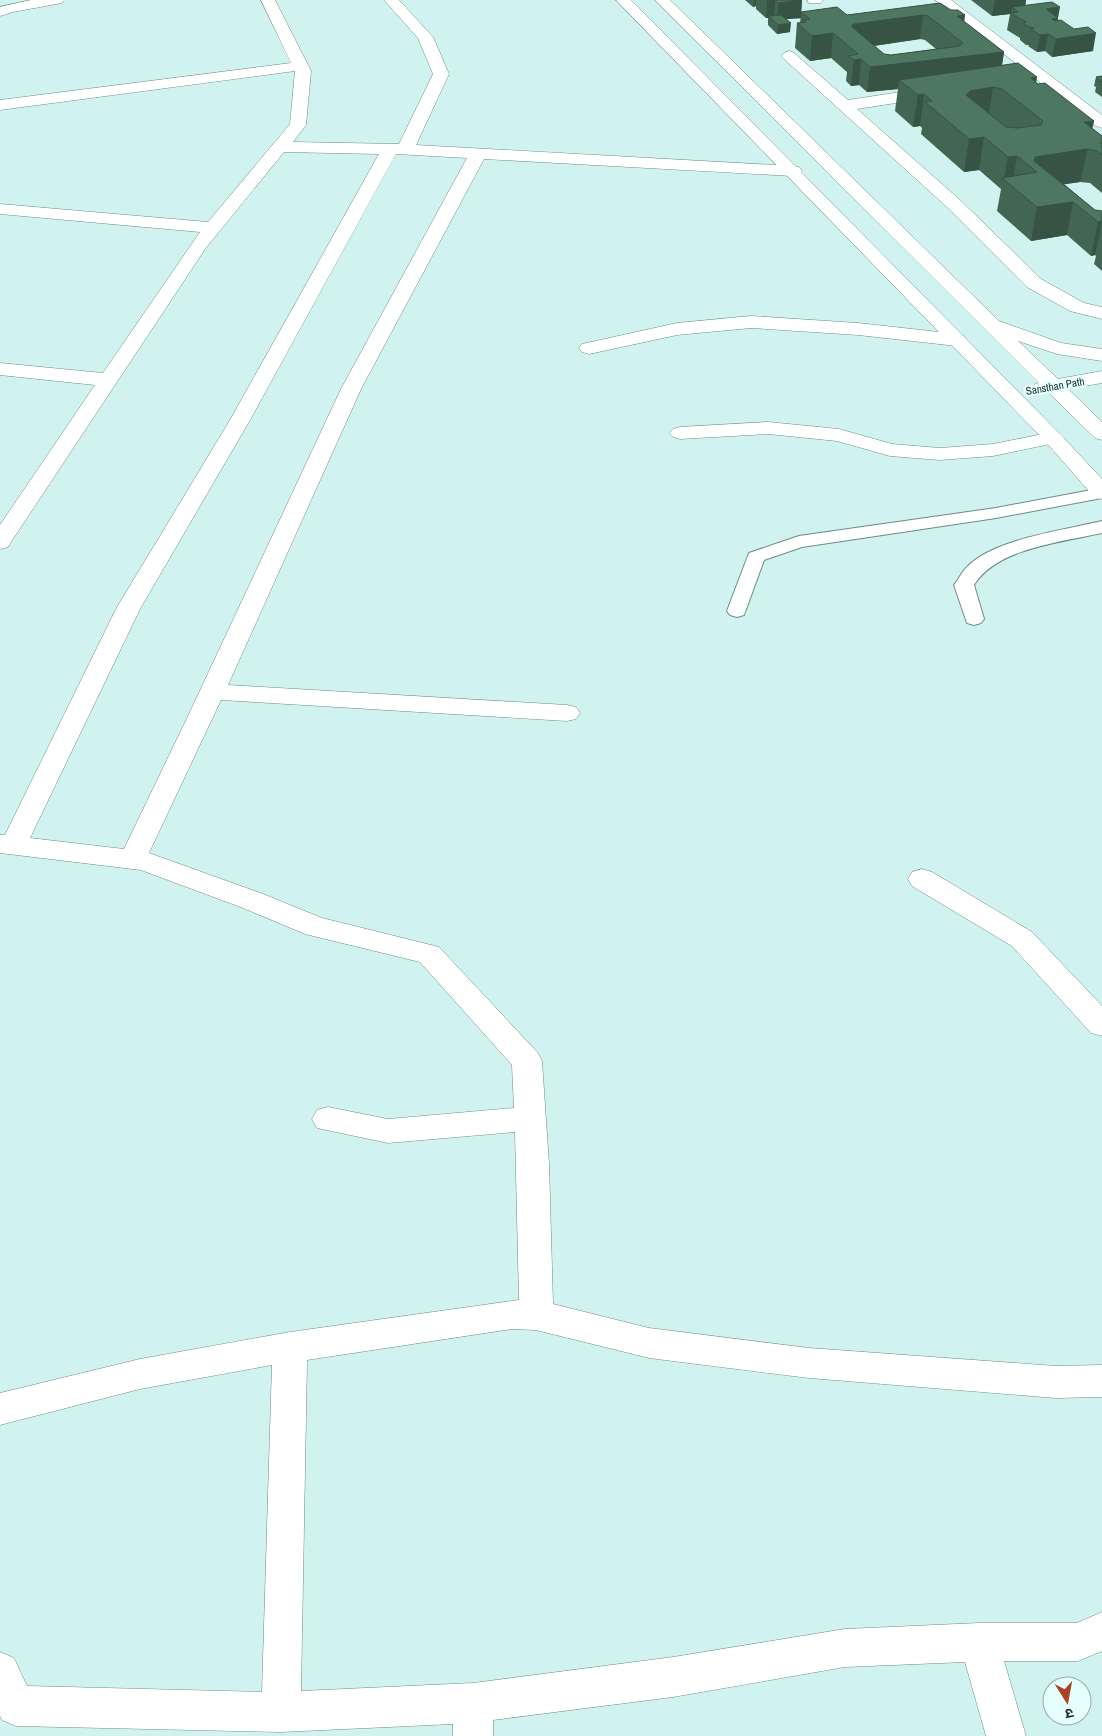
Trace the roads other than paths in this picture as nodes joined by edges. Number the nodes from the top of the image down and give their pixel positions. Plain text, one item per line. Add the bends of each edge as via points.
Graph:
1 (57, 0) edge
2 (268, 0) edge
3 (391, 0) edge
4 (622, 0) edge
5 (662, 0) edge
6 (942, 0) edge
7 (0, 12) edge
8 (789, 56) dead end
9 (301, 66) junction
10 (1040, 76) junction
11 (1020, 79) edge
12 (952, 90) edge
13 (0, 105) edge
14 (844, 106) junction
15 (1102, 123) edge
16 (279, 147) junction
17 (397, 149) junction
18 (478, 153) junction
19 (793, 171) junction
20 (0, 209) edge
21 (212, 228) junction
22 (1102, 313) edge
23 (992, 324) junction
24 (957, 340) junction
25 (589, 348) dead end
26 (1102, 355) edge
27 (0, 369) edge
28 (1102, 377) edge
29 (109, 380) junction
30 (1055, 386) junction
31 (1009, 393) junction
32 (680, 433) dead end
33 (1102, 434) edge
34 (1053, 438) junction
35 (1102, 493) edge
36 (1102, 527) edge
37 (0, 542) edge
38 (737, 611) dead end
39 (974, 619) dead end
40 (212, 692) junction
41 (567, 713) dead end
42 (6, 845) edge
43 (132, 860) junction
44 (922, 879) dead end
45 (1102, 1025) edge
46 (328, 1119) dead end
47 (530, 1119) junction
48 (536, 1314) junction
49 (290, 1347) junction
50 (1102, 1381) edge
51 (0, 1409) edge
52 (1102, 1631) edge
53 (978, 1642) junction
54 (0, 1672) edge
55 (281, 1712) junction
56 (473, 1720) edge
57 (1006, 1736) edge

1 - 7 street
2 - 9 street
3 - 17 street via 425,37 441,74
4 - 19 street
5 - 23 street
6 - 10 street
8 - 14 street
9 - 13 street
9 - 16 street via 298,125
10 - 11 street
10 - 15 street
12 - 14 street
14 - 22 street via 954,204 1034,283 1077,307
16 - 17 street
16 - 21 street
17 - 18 street
17 - 42 street via 128,609
18 - 19 street
18 - 40 street via 351,389
19 - 24 street
20 - 21 street
21 - 29 street
23 - 26 street via 1057,348
23 - 30 street
24 - 25 street via 751,322 677,329
24 - 31 street
27 - 29 street
28 - 30 street, Sansthan Path
29 - 37 street
30 - 31 street, Sansthan Path
30 - 33 street
31 - 34 street
32 - 34 street via 768,428 839,434 890,450 940,454 993,450
34 - 35 street
35 - 38 lane via 996,513 799,542 756,557
36 - 39 lane via 1019,547 978,566 964,585
40 - 41 street
40 - 43 street
42 - 43 street
43 - 47 street via 144,861 315,927 429,954 526,1061
44 - 45 street via 1022,939
46 - 47 street via 388,1131
47 - 48 street
48 - 49 street via 512,1314
48 - 50 street via 649,1343 809,1363 1056,1382
49 - 51 street via 140,1374
49 - 55 street
52 - 53 street via 1078,1642
53 - 56 street via 846,1648 673,1677
53 - 57 street
54 - 55 street via 16,1706
55 - 56 street

